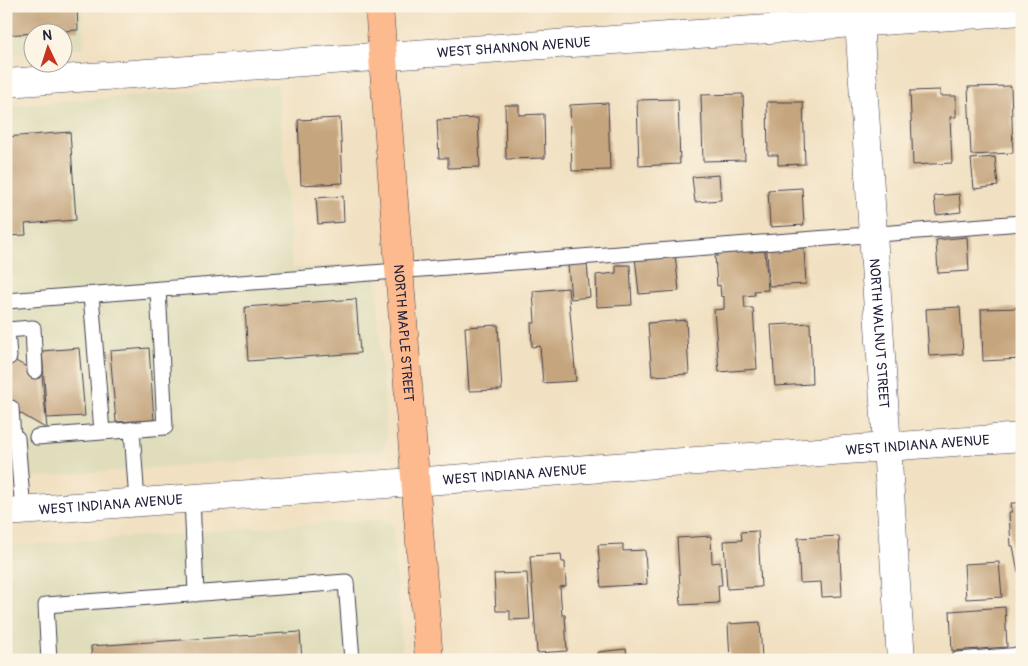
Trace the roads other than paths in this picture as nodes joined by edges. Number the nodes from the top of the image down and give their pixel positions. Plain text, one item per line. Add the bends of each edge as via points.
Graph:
1 (379, 6) edge
2 (1022, 11) edge
3 (859, 15) edge
4 (383, 56) junction
5 (6, 83) edge
6 (1022, 223) edge
7 (872, 233) junction
8 (400, 271) junction
9 (158, 289) junction
10 (91, 295) junction
11 (6, 301) edge
12 (6, 330) edge
13 (9, 357) dead end
14 (35, 371) dead end
15 (11, 408) dead end
16 (132, 430) junction
17 (102, 432) junction
18 (12, 438) edge
19 (1022, 438) edge
20 (886, 446) junction
21 (415, 483) junction
22 (192, 498) junction
23 (137, 502) junction
24 (15, 511) edge
25 (196, 594) junction
26 (1022, 655) edge
27 (49, 660) edge
28 (352, 660) edge
29 (429, 660) edge
30 (901, 660) edge
31 (958, 660) edge

1 - 4 main road, NORTH MAPLE STREET
2 - 3 street, WEST SHANNON AVENUE
3 - 4 street, WEST SHANNON AVENUE
3 - 7 street, NORTH WALNUT STREET
4 - 5 street, WEST SHANNON AVENUE
4 - 8 main road, NORTH MAPLE STREET
6 - 7 lane
7 - 8 lane
7 - 20 street, NORTH WALNUT STREET
8 - 9 lane
8 - 21 main road, NORTH MAPLE STREET
9 - 10 lane
9 - 16 lane via 165,427
10 - 11 lane
10 - 17 lane
12 - 13 lane
12 - 14 lane via 33,328
15 - 18 lane
16 - 17 lane
16 - 23 lane
17 - 18 lane via 37,430
18 - 24 lane
19 - 20 street, WEST INDIANA AVENUE
20 - 21 street, WEST INDIANA AVENUE
20 - 30 street, NORTH WALNUT STREET
21 - 22 street, WEST INDIANA AVENUE
21 - 29 main road, NORTH MAPLE STREET
22 - 23 street, WEST INDIANA AVENUE
22 - 25 lane
23 - 24 street, WEST INDIANA AVENUE
25 - 27 lane via 46,604
25 - 28 lane via 346,582
26 - 31 lane

